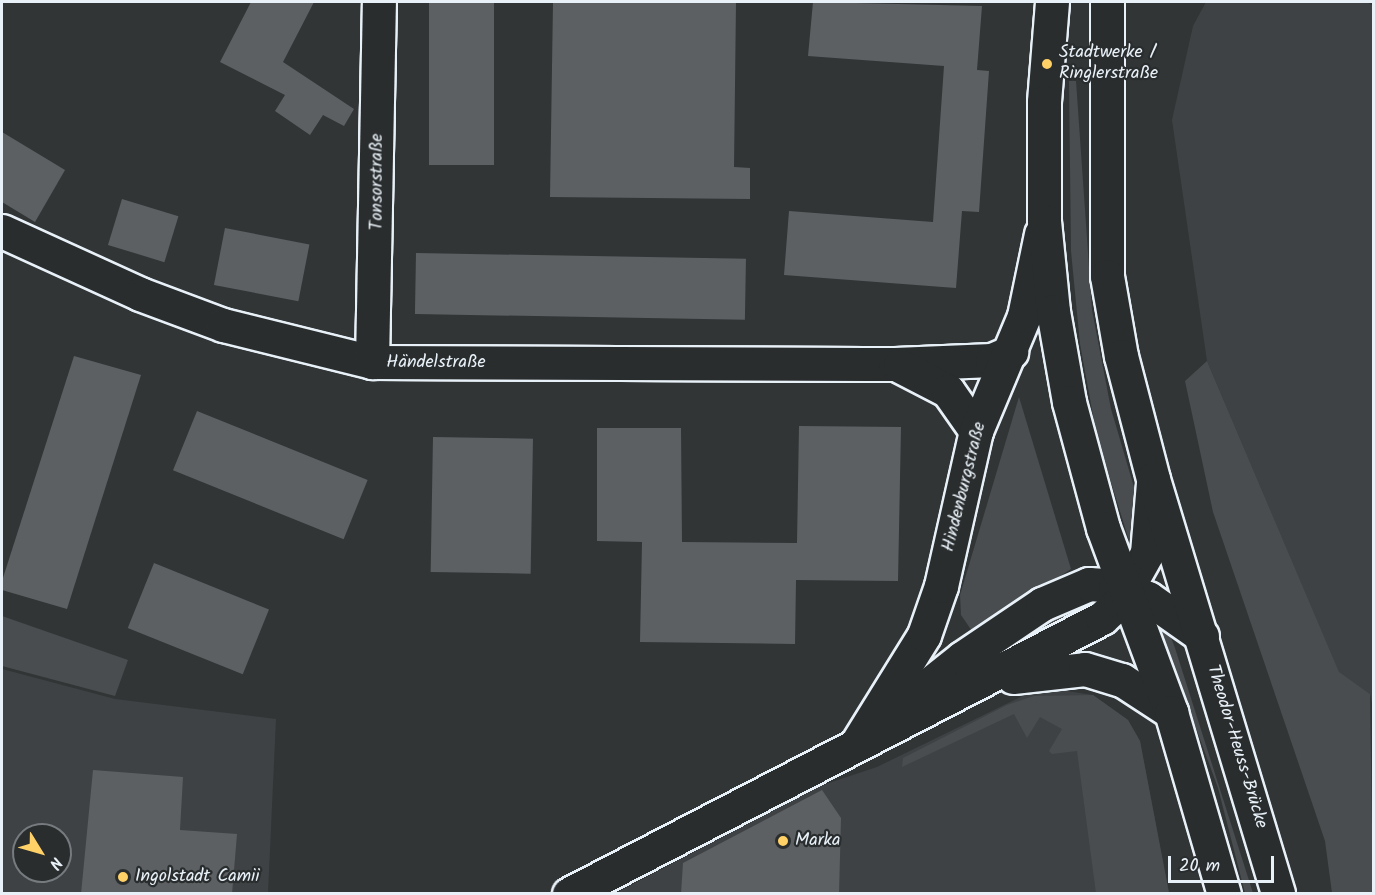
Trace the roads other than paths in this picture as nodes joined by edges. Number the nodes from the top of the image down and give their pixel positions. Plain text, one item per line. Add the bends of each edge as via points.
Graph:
1 (379, 2) edge
2 (1052, 2) edge
3 (1110, 11) edge
4 (1044, 221) junction
5 (2, 231) edge
6 (1011, 352) junction
7 (372, 362) junction
8 (895, 364) junction
9 (976, 431) junction
10 (1153, 479) junction
11 (1126, 590) junction
12 (1202, 636) junction
13 (985, 683) junction
14 (1171, 712) junction
15 (859, 740) junction
16 (569, 894) edge
17 (1224, 894) edge
18 (1278, 894) edge

1 - 7 street, Tonsorstraße
2 - 4 street, Hindenburgstraße via 1044,102
3 - 10 street via 1107,276 1121,356
4 - 6 street, Hindenburgstraße
4 - 11 street, Hindenburgstraße via 1053,311 1069,402 1102,528
5 - 7 street, Händelstraße via 140,294 223,325
6 - 8 street, Händelstraße via 992,360
6 - 9 street, Hindenburgstraße
7 - 8 street, Händelstraße
8 - 9 street, Händelstraße via 925,375 948,391
9 - 15 street, Hindenburgstraße via 941,586 924,635
10 - 11 street via 1147,553
10 - 12 street
11 - 12 street via 1168,608
11 - 13 street via 1102,618
11 - 14 street, Hindenburgstraße
11 - 15 street via 1089,584 1057,595 962,658
12 - 18 street, Theodor-Heuss-Brücke
13 - 14 street via 1085,669 1122,680
13 - 15 street
14 - 17 street
15 - 16 street

